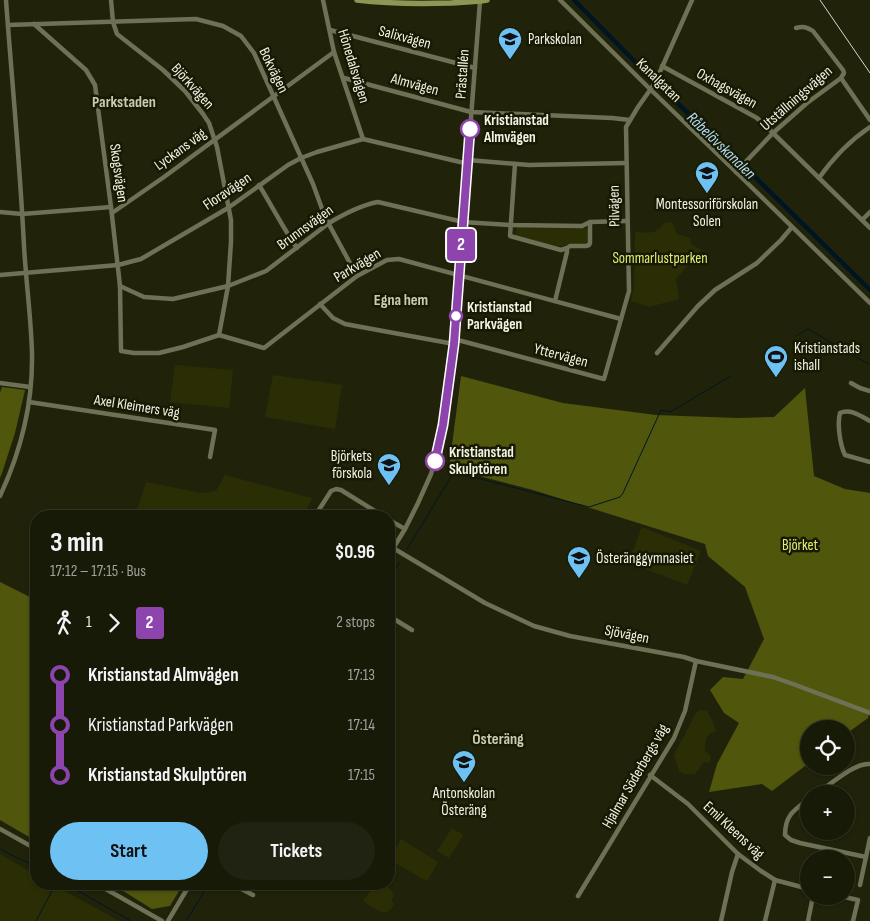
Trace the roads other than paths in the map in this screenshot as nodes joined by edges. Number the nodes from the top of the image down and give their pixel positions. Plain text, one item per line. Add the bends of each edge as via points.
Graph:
1 (6, 0) edge
2 (111, 0) edge
3 (323, 0) edge
4 (357, 0) edge
5 (560, 0) edge
6 (692, 0) edge
7 (483, 1) edge
8 (113, 22) junction
9 (34, 24) junction
10 (8, 25) junction
11 (796, 28) dead end
12 (330, 30) junction
13 (334, 52) junction
14 (662, 66) junction
15 (475, 68) junction
16 (344, 78) junction
17 (840, 78) junction
18 (650, 90) junction
19 (274, 96) junction
20 (472, 112) junction
21 (630, 120) junction
22 (870, 120) edge
23 (870, 127) edge
24 (773, 133) junction
25 (363, 139) junction
26 (214, 140) junction
27 (302, 158) junction
28 (467, 162) junction
29 (626, 163) junction
30 (515, 164) junction
31 (736, 172) junction
32 (818, 178) junction
33 (259, 185) junction
34 (228, 208) junction
35 (112, 210) junction
36 (0, 212) edge
37 (870, 212) edge
38 (22, 214) junction
39 (862, 220) junction
40 (627, 221) junction
41 (463, 222) junction
42 (590, 222) junction
43 (329, 223) junction
44 (510, 225) junction
45 (792, 228) junction
46 (870, 228) edge
47 (297, 248) junction
48 (567, 248) junction
49 (118, 265) junction
50 (26, 273) junction
51 (0, 275) edge
52 (357, 276) junction
53 (458, 276) junction
54 (120, 286) junction
55 (228, 286) junction
56 (555, 301) junction
57 (870, 303) edge
58 (320, 304) junction
59 (621, 319) junction
60 (219, 335) junction
61 (454, 341) junction
62 (657, 353) dead end
63 (604, 379) joint
64 (0, 383) edge
65 (851, 383) dead end
66 (30, 387) junction
67 (870, 392) edge
68 (29, 402) junction
69 (870, 421) edge
70 (210, 457) dead end
71 (870, 462) edge
72 (0, 496) edge
73 (319, 510) edge
74 (373, 510) edge
75 (395, 523) edge
76 (405, 529) junction
77 (395, 545) edge
78 (395, 549) edge
79 (395, 620) edge
80 (412, 630) dead end
81 (696, 661) junction
82 (870, 713) edge
83 (870, 764) edge
84 (650, 775) junction
85 (829, 785) edge
86 (800, 806) edge
87 (0, 828) edge
88 (870, 838) edge
89 (30, 846) edge
90 (738, 854) junction
91 (866, 858) junction
92 (775, 880) junction
93 (860, 885) dead end
94 (800, 887) edge
95 (108, 890) edge
96 (186, 890) edge
97 (243, 890) edge
98 (252, 895) dead end
99 (578, 896) dead end
100 (855, 899) edge
101 (811, 905) edge
102 (162, 921) edge
103 (168, 921) edge
104 (721, 921) edge
105 (765, 921) edge
106 (808, 921) edge
107 (853, 921) edge

1 - 10 street
2 - 8 street
3 - 12 street, Hönedalsvägen
4 - 7 main road via 408,4
5 - 18 street, Kanalgatan
6 - 14 street
7 - 15 street, Prästallén
8 - 9 street, Bokvägen
8 - 19 street, Bokvägen via 196,19 223,26 241,36 254,53
8 - 26 street, Björkvägen via 117,34 185,91 209,123
9 - 10 street, Bokvägen
9 - 35 street, Skogsvägen via 86,70 95,85
10 - 38 street
11 - 17 street, Utställningsvägen via 802,26 813,31 843,70
12 - 13 street, Hönedalsvägen
12 - 15 street, Salixvägen
13 - 16 street, Hönedalsvägen
13 - 19 street, Lyckans väg
14 - 18 street
14 - 24 street, Oxhagsvägen via 757,118
15 - 20 street, Prästallén
16 - 20 street, Almvägen
16 - 25 street, Hönedalsvägen
17 - 22 street
17 - 24 street, Utställningsvägen
18 - 21 street
18 - 31 street, Kanalgatan
19 - 26 street, Lyckans väg
19 - 27 street, Bokvägen
20 - 21 street, Almvägen
20 - 28 street, Prästallén
21 - 29 street, Pilvägen via 626,127
23 - 32 street via 842,150
24 - 31 street, Utställningsvägen
24 - 32 street, Oxhagsvägen
25 - 27 street, Floravägen
25 - 28 street, Floravägen
26 - 34 street, Björkvägen
26 - 35 street, Lyckans väg
27 - 33 street, Floravägen
27 - 43 street, Bokvägen
28 - 30 street, Floravägen
28 - 41 street, Prästallén
29 - 30 street, Floravägen
29 - 40 street, Pilvägen
30 - 44 street
31 - 45 street, Kanalgatan
32 - 39 street, Oxhagsvägen
33 - 34 street, Floravägen
33 - 47 street
34 - 49 street, Floravägen via 141,259
34 - 55 street, Björkvägen via 231,220
35 - 38 street
35 - 49 street, Skogsvägen
36 - 38 street
37 - 39 street
38 - 50 street
39 - 46 street, Oxhagsvägen
40 - 42 street, Brunnsvägen
40 - 59 street, Pilvägen via 629,291
41 - 43 street, Brunnsvägen via 378,202
41 - 44 street, Brunnsvägen
41 - 53 street, Prästallén
42 - 44 street, Brunnsvägen via 582,226
42 - 48 street via 589,245
43 - 47 street, Brunnsvägen
43 - 52 street, Bokvägen
44 - 48 street via 510,236 561,250
45 - 57 street, Kanalgatan
45 - 62 street via 757,263 715,290
47 - 55 street, Brunnsvägen via 266,271
48 - 56 street
49 - 50 street, Floravägen
49 - 54 street, Skogsvägen
50 - 51 street, Floravägen
50 - 66 street via 32,354
52 - 53 street, Parkvägen via 387,260 399,259
52 - 58 street, Parkvägen
53 - 56 street, Parkvägen
53 - 61 street, Prästallén
54 - 55 street, Brunnsvägen via 144,297 173,299
54 - 60 street, Skogsvägen via 121,351 159,353
55 - 60 street, Björkvägen
56 - 59 street, Parkvägen
58 - 60 street, Parkvägen via 264,348
58 - 61 street, Yttervägen via 333,318 345,324
59 - 63 street, Pilvägen
61 - 63 street, Yttervägen
61 - 76 street, Prästallén via 439,447 431,474
64 - 66 street
65 - 67 street
66 - 68 street
68 - 70 street, Axel Kleimers väg via 215,430
68 - 72 street via 19,448
69 - 71 street via 850,411 840,413 838,420 845,455
73 - 74 street via 331,491 336,489
75 - 76 street
76 - 77 street, Prästallén
78 - 81 street, Sjövägen via 485,603 534,626
79 - 80 street
81 - 82 street, Sjövägen via 773,677
81 - 84 street, Hjalmar Söderbergs väg via 680,724
83 - 85 street via 855,767
84 - 90 street, Emil Kleens väg via 688,804
84 - 99 street, Hjalmar Söderbergs väg
86 - 91 street via 788,816 785,825 785,835 791,840
87 - 89 street
88 - 91 street
90 - 92 street, Emil Kleens väg
90 - 104 street
91 - 93 street
92 - 94 street, Emil Kleens väg
92 - 105 street
95 - 102 street
96 - 103 street
97 - 98 street
100 - 107 street via 858,900
101 - 106 street

